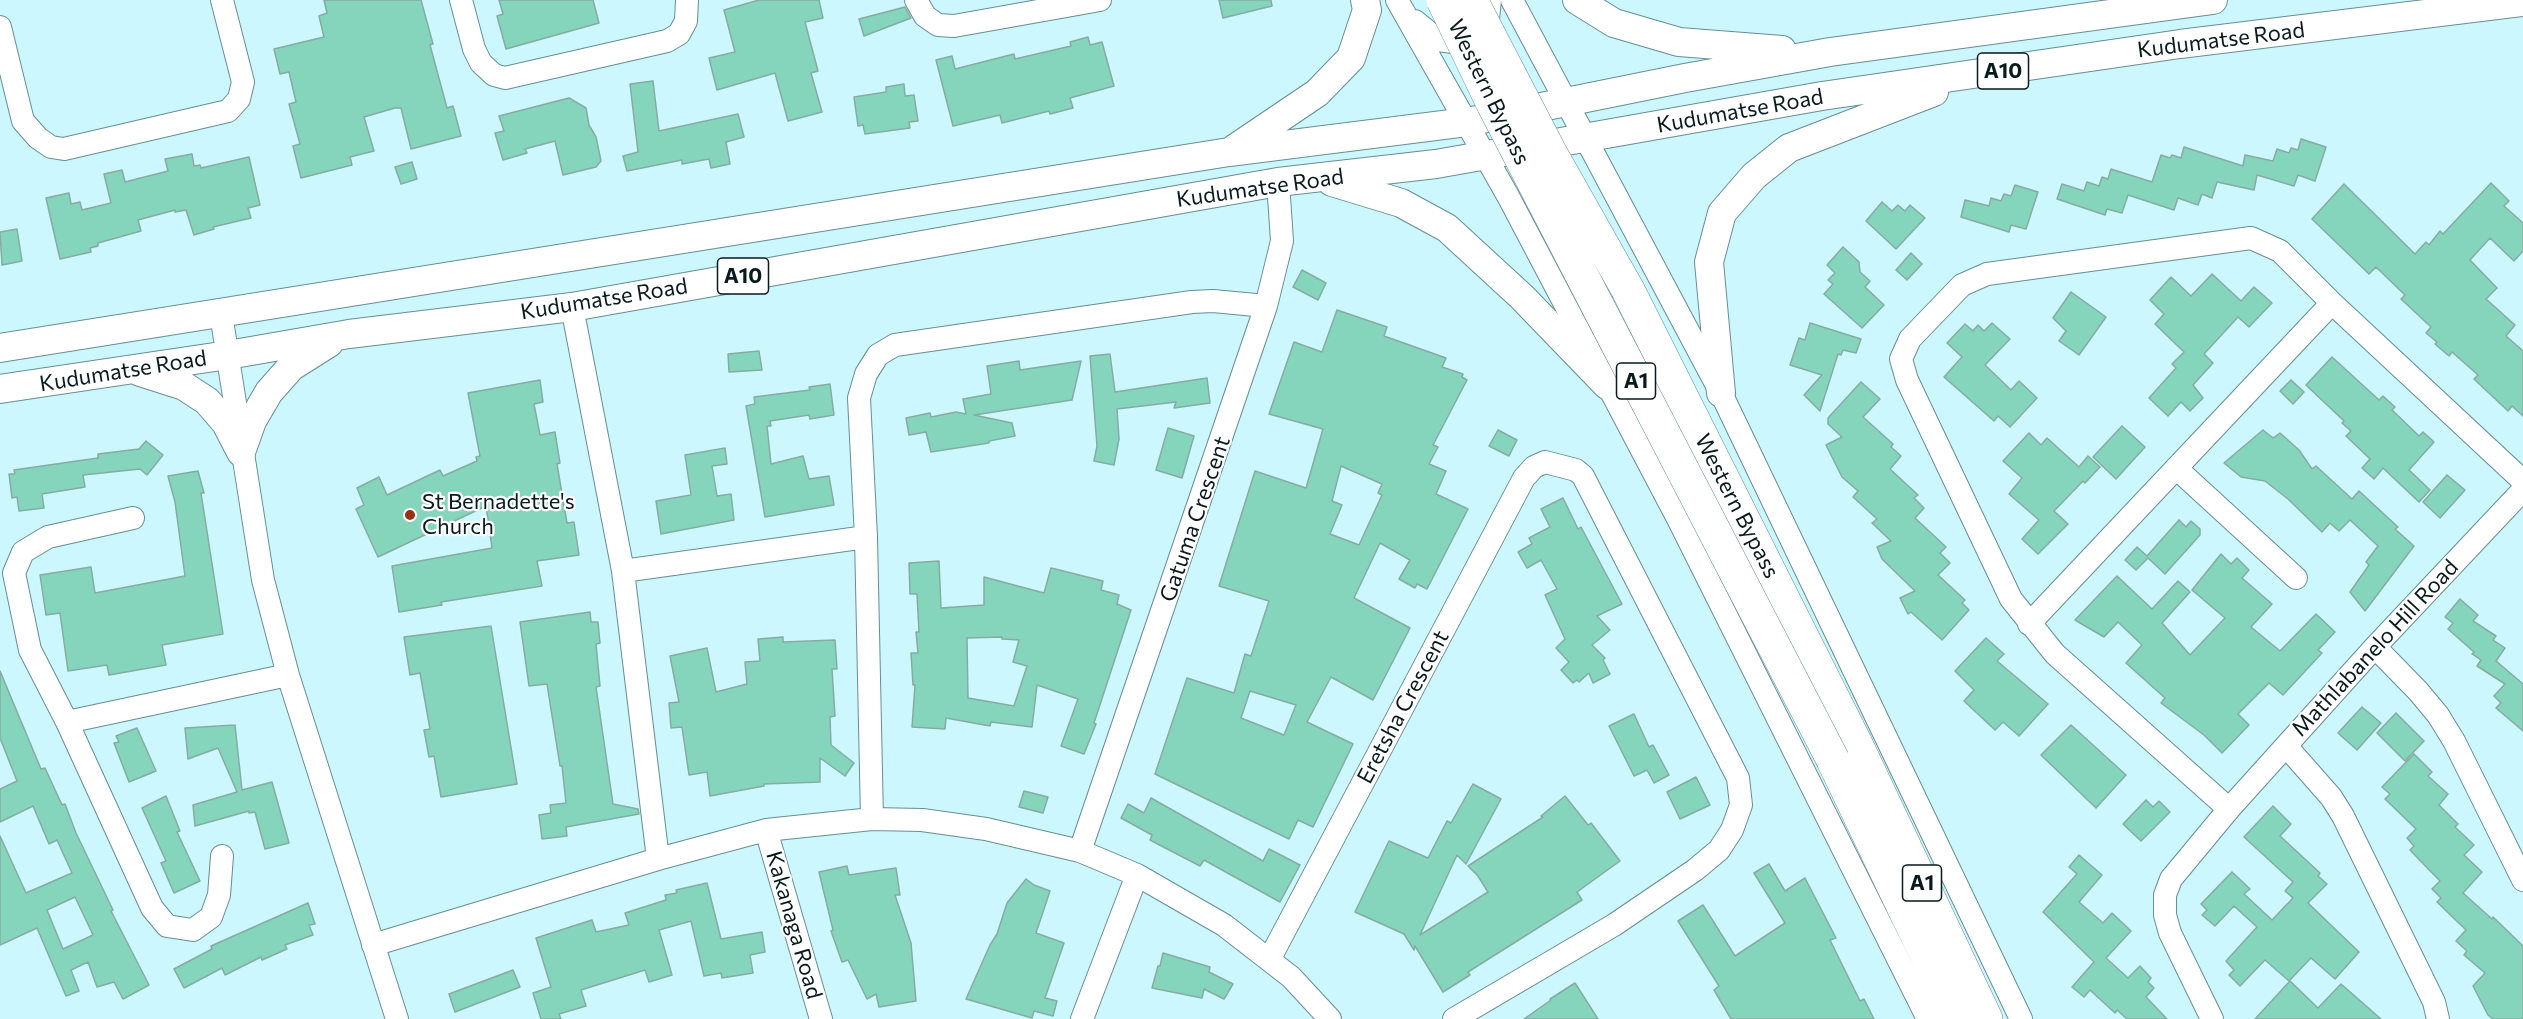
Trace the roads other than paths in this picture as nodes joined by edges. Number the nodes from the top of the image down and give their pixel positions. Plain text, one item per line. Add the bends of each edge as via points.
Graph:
1 (222, 0) edge
2 (461, 0) edge
3 (916, 0) edge
4 (1100, 0) edge
5 (1365, 0) edge
6 (1443, 0) edge
7 (1472, 0) edge
8 (1490, 0) edge
9 (1512, 0) edge
10 (1577, 0) edge
11 (2213, 0) edge
12 (2523, 2) edge
13 (1400, 6) edge
14 (686, 10) edge
15 (0, 27) edge
16 (1830, 52) junction
17 (1984, 74) junction
18 (1567, 102) junction
19 (1467, 122) junction
20 (1586, 137) junction
21 (1230, 152) junction
22 (1485, 156) junction
23 (1314, 177) junction
24 (1278, 182) junction
25 (1633, 230) junction
26 (1543, 264) junction
27 (2331, 303) junction
28 (1266, 306) junction
29 (572, 307) junction
30 (220, 314) junction
31 (349, 334) junction
32 (0, 348) edge
33 (228, 355) junction
34 (129, 369) junction
35 (1607, 385) junction
36 (0, 389) edge
37 (1721, 393) junction
38 (241, 452) junction
39 (2176, 468) junction
40 (2523, 481) edge
41 (2523, 490) edge
42 (133, 518) dead end
43 (866, 537) junction
44 (623, 571) junction
45 (2296, 578) dead end
46 (2029, 624) junction
47 (2375, 647) junction
48 (288, 675) junction
49 (67, 722) junction
50 (2286, 746) junction
51 (2229, 808) junction
52 (872, 819) junction
53 (766, 830) junction
54 (1080, 851) junction
55 (222, 856) dead end
56 (658, 859) junction
57 (1137, 875) junction
58 (2523, 880) edge
59 (373, 945) junction
60 (1269, 960) junction
61 (397, 1019) edge
62 (821, 1019) edge
63 (1082, 1019) edge
64 (1330, 1019) edge
65 (1454, 1019) edge
66 (1928, 1019) edge
67 (1957, 1019) edge
68 (1986, 1019) edge
69 (2021, 1019) edge
70 (2212, 1019) edge
71 (2438, 1019) edge

1 - 15 street via 243,82 239,99 228,111 64,149 51,147 23,121
2 - 14 street via 481,63 494,75 505,78 667,41 679,33
3 - 4 street via 926,16 938,25 954,26
5 - 21 main road via 1367,10 1351,58 1317,93
6 - 67 highway, Western Bypass / A1, bridge via 1492,104 1833,760
7 - 68 highway, Western Bypass / A1, bridge via 1550,152 1628,290 1858,748
8 - 13 street via 1488,19 1471,35 1453,42 1438,40
9 - 18 street
10 - 16 main road via 1614,23 1679,42
11 - 16 main road, Kudumatse Road / A10
12 - 17 main road, Kudumatse Road / A10 via 2180,44
13 - 19 street
16 - 18 main road, Kudumatse Road / A10
17 - 20 main road, Kudumatse Road / A10 via 1822,96
17 - 37 main road via 1789,148 1754,176 1722,213 1709,262
18 - 19 main road, Kudumatse Road / A10
18 - 20 street
19 - 21 main road, Kudumatse Road / A10
19 - 22 street
20 - 22 main road, Kudumatse Road / A10
20 - 25 street
21 - 30 main road, Kudumatse Road / A10
22 - 23 main road, Kudumatse Road / A10
22 - 26 street
23 - 24 main road, Kudumatse Road / A10
23 - 35 main road via 1401,203 1447,228 1522,297
24 - 28 street, Gatuma Crescent via 1281,241
24 - 29 main road, Kudumatse Road / A10
25 - 26 street via 1601,210 1575,210 1551,227 1542,245
25 - 37 street
26 - 35 street
27 - 39 street
27 - 40 street
27 - 46 street via 2280,251 2251,238 1987,274 1962,285 1910,339 1901,359 1907,380 2011,599
28 - 43 street via 1192,302 895,345 878,355 866,374 859,398
28 - 54 street, Gatuma Crescent
29 - 31 main road, Kudumatse Road / A10
29 - 44 street
30 - 32 main road, Kudumatse Road / A10
30 - 33 street
31 - 33 main road, Kudumatse Road / A10
31 - 38 main road via 318,348 291,368 269,392 252,421
33 - 34 main road, Kudumatse Road / A10
33 - 38 street
34 - 36 main road, Kudumatse Road / A10
34 - 38 main road via 184,386 207,401 226,423
35 - 66 street
37 - 69 street
38 - 48 street via 263,580
39 - 45 street
39 - 46 street
41 - 47 street, Mathlabanelo Hill Road
42 - 49 street via 48,537 23,552 14,573 30,650
43 - 44 street
43 - 52 street
44 - 56 street
46 - 51 street via 2055,654
47 - 50 street, Mathlabanelo Hill Road
47 - 58 street via 2438,715
48 - 49 street
48 - 59 street
49 - 55 street via 152,908 167,927 193,930 211,917 219,895
50 - 51 street, Mathlabanelo Hill Road
50 - 71 street via 2343,816 2434,1002
51 - 70 street, Mathlabanelo Hill Road via 2170,879 2165,895 2170,933
52 - 53 street
52 - 54 street via 922,820 986,829
53 - 56 street
53 - 62 street, Kakanaga Road
54 - 57 street
56 - 59 street
57 - 60 street via 1224,925
57 - 63 street
59 - 61 street
60 - 64 street via 1291,977
60 - 65 street, Eretsha Crescent via 1524,478 1545,462 1576,470 1583,476 1733,767 1741,805 1719,850 1695,870 1614,924

